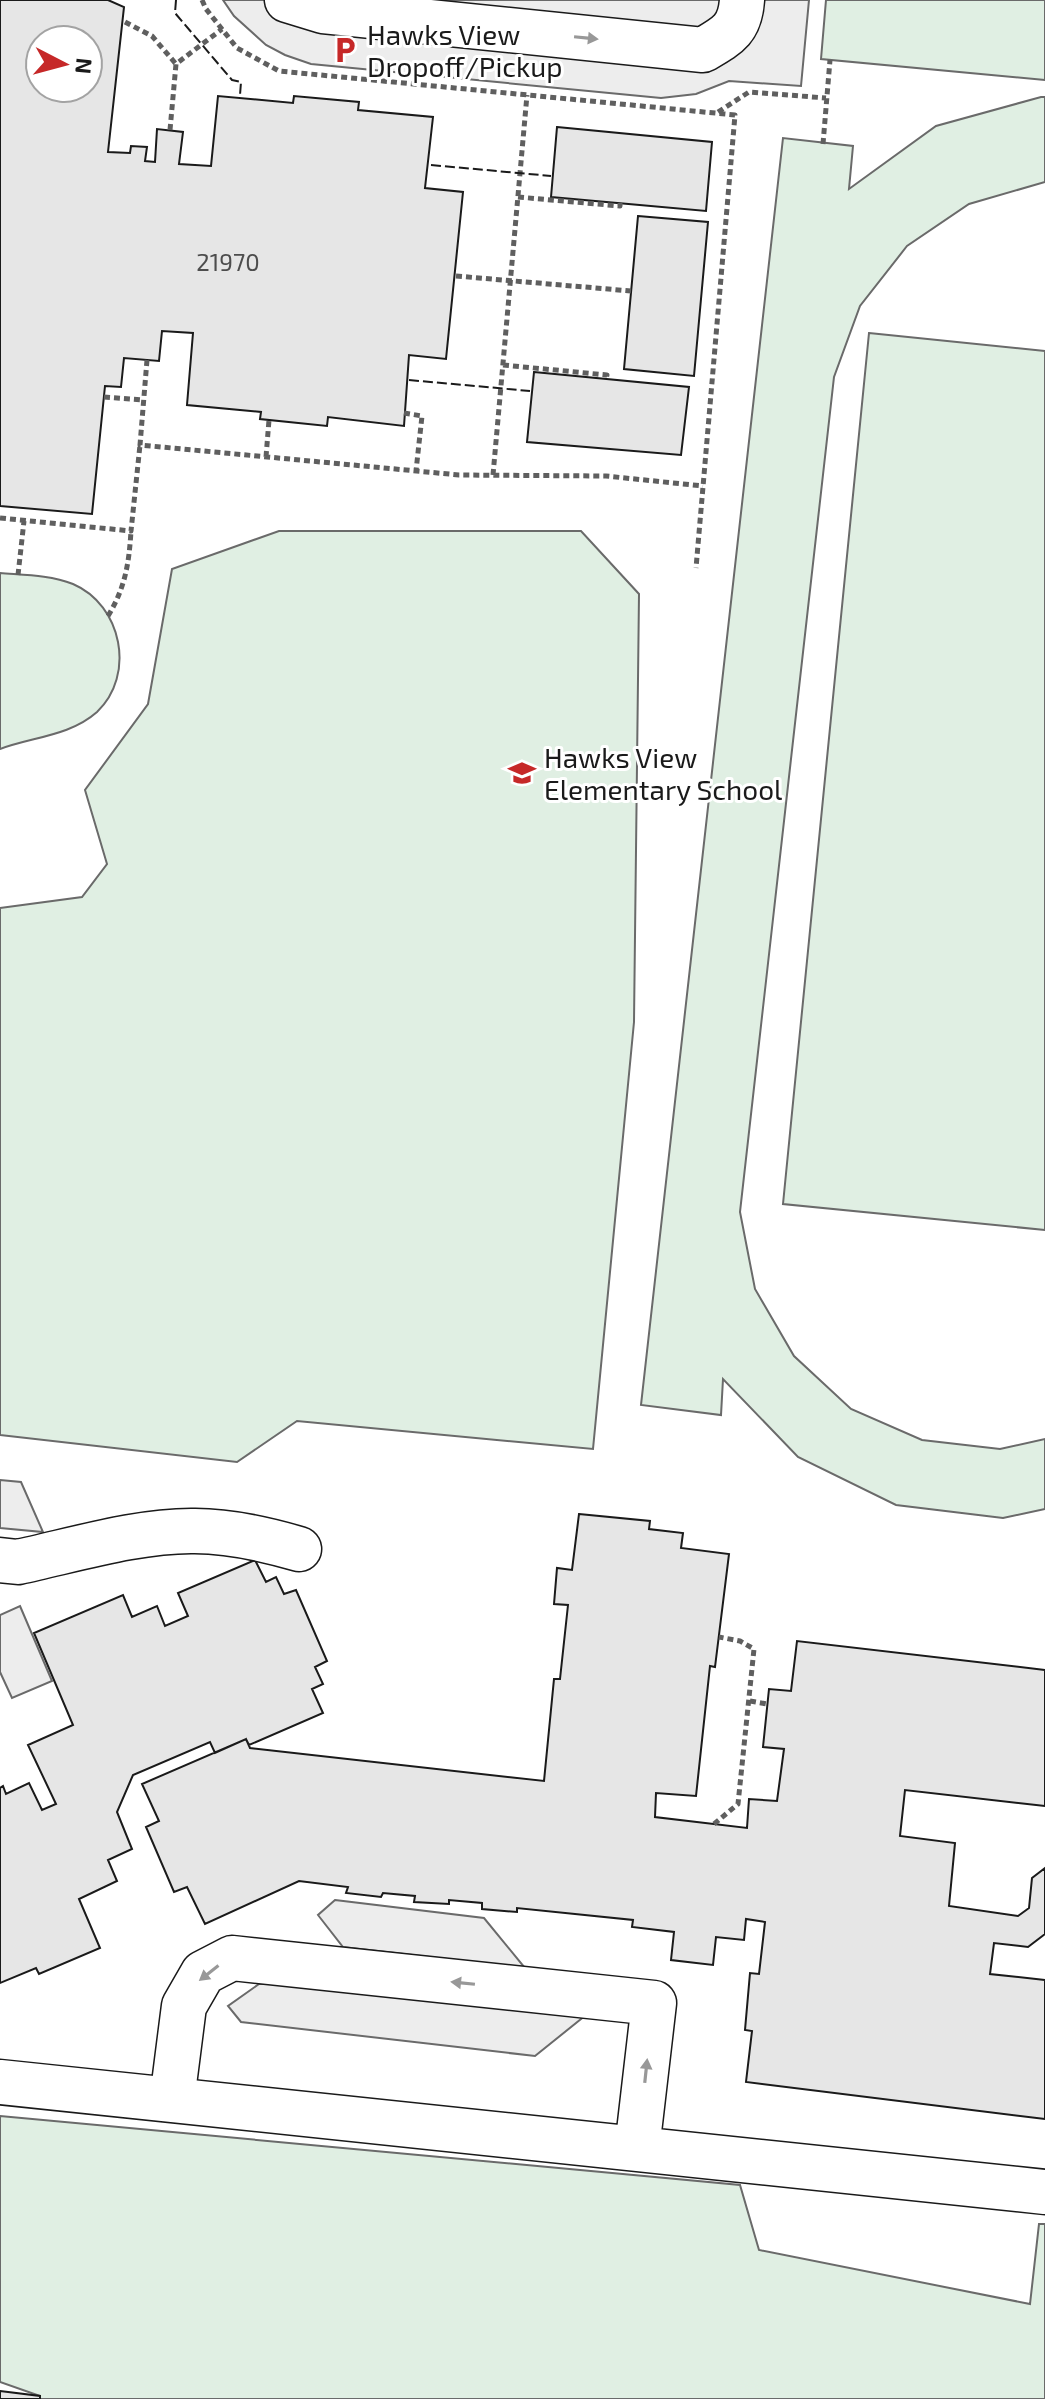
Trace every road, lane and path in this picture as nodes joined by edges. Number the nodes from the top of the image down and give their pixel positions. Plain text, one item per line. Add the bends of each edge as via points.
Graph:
1 (202, 0) edge
2 (287, 0) edge
3 (742, 0) edge
4 (125, 22) dead end
5 (222, 29) junction
6 (830, 60) dead end
7 (176, 64) junction
8 (527, 95) junction
9 (826, 98) junction
10 (716, 113) junction
11 (170, 130) dead end
12 (823, 144) dead end
13 (518, 197) junction
14 (620, 203) dead end
15 (456, 276) dead end
16 (510, 281) junction
17 (631, 291) dead end
18 (147, 360) dead end
19 (503, 365) junction
20 (606, 379) dead end
21 (104, 397) dead end
22 (143, 400) junction
23 (404, 413) dead end
24 (269, 420) dead end
25 (140, 445) junction
26 (266, 457) junction
27 (416, 471) junction
28 (493, 475) junction
29 (703, 486) junction
30 (0, 518) edge
31 (24, 521) junction
32 (131, 531) junction
33 (696, 568) dead end
34 (18, 575) dead end
35 (108, 616) dead end
36 (299, 1549) dead end
37 (0, 1560) edge
38 (719, 1637) dead end
39 (750, 1701) junction
40 (767, 1704) dead end
41 (714, 1824) dead end
42 (0, 2082) edge
43 (172, 2100) junction
44 (637, 2149) junction
45 (1045, 2192) edge

1 - 5 path
2 -> 3 lane via 323,11 703,50 731,34
4 - 7 path via 152,36
5 - 7 path
5 - 8 path via 237,48 279,71
6 - 9 path
7 - 11 path
8 - 10 path
8 - 13 path
9 - 10 path via 749,92
9 - 12 path
10 - 29 path via 735,115
13 - 14 path
13 - 16 path
15 - 16 path
16 - 17 path
16 - 19 path
18 - 22 path
19 - 20 path via 607,375
19 - 28 path
21 - 22 path
22 - 25 path
23 - 27 path via 422,416
24 - 26 path
25 - 26 path
25 - 32 path
26 - 27 path
27 - 28 path
28 - 29 path via 606,476
29 - 33 path
30 - 31 path
31 - 32 path
31 - 34 path
32 - 35 path via 125,584
36 - 37 lane via 261,1538 195,1531 18,1562
38 - 39 path via 754,1649
39 - 40 path
39 - 41 path via 738,1804
42 - 43 lane
43 - 44 lane
44 -> 43 lane via 654,2003 232,1958 203,1973 184,2006
44 - 45 lane

